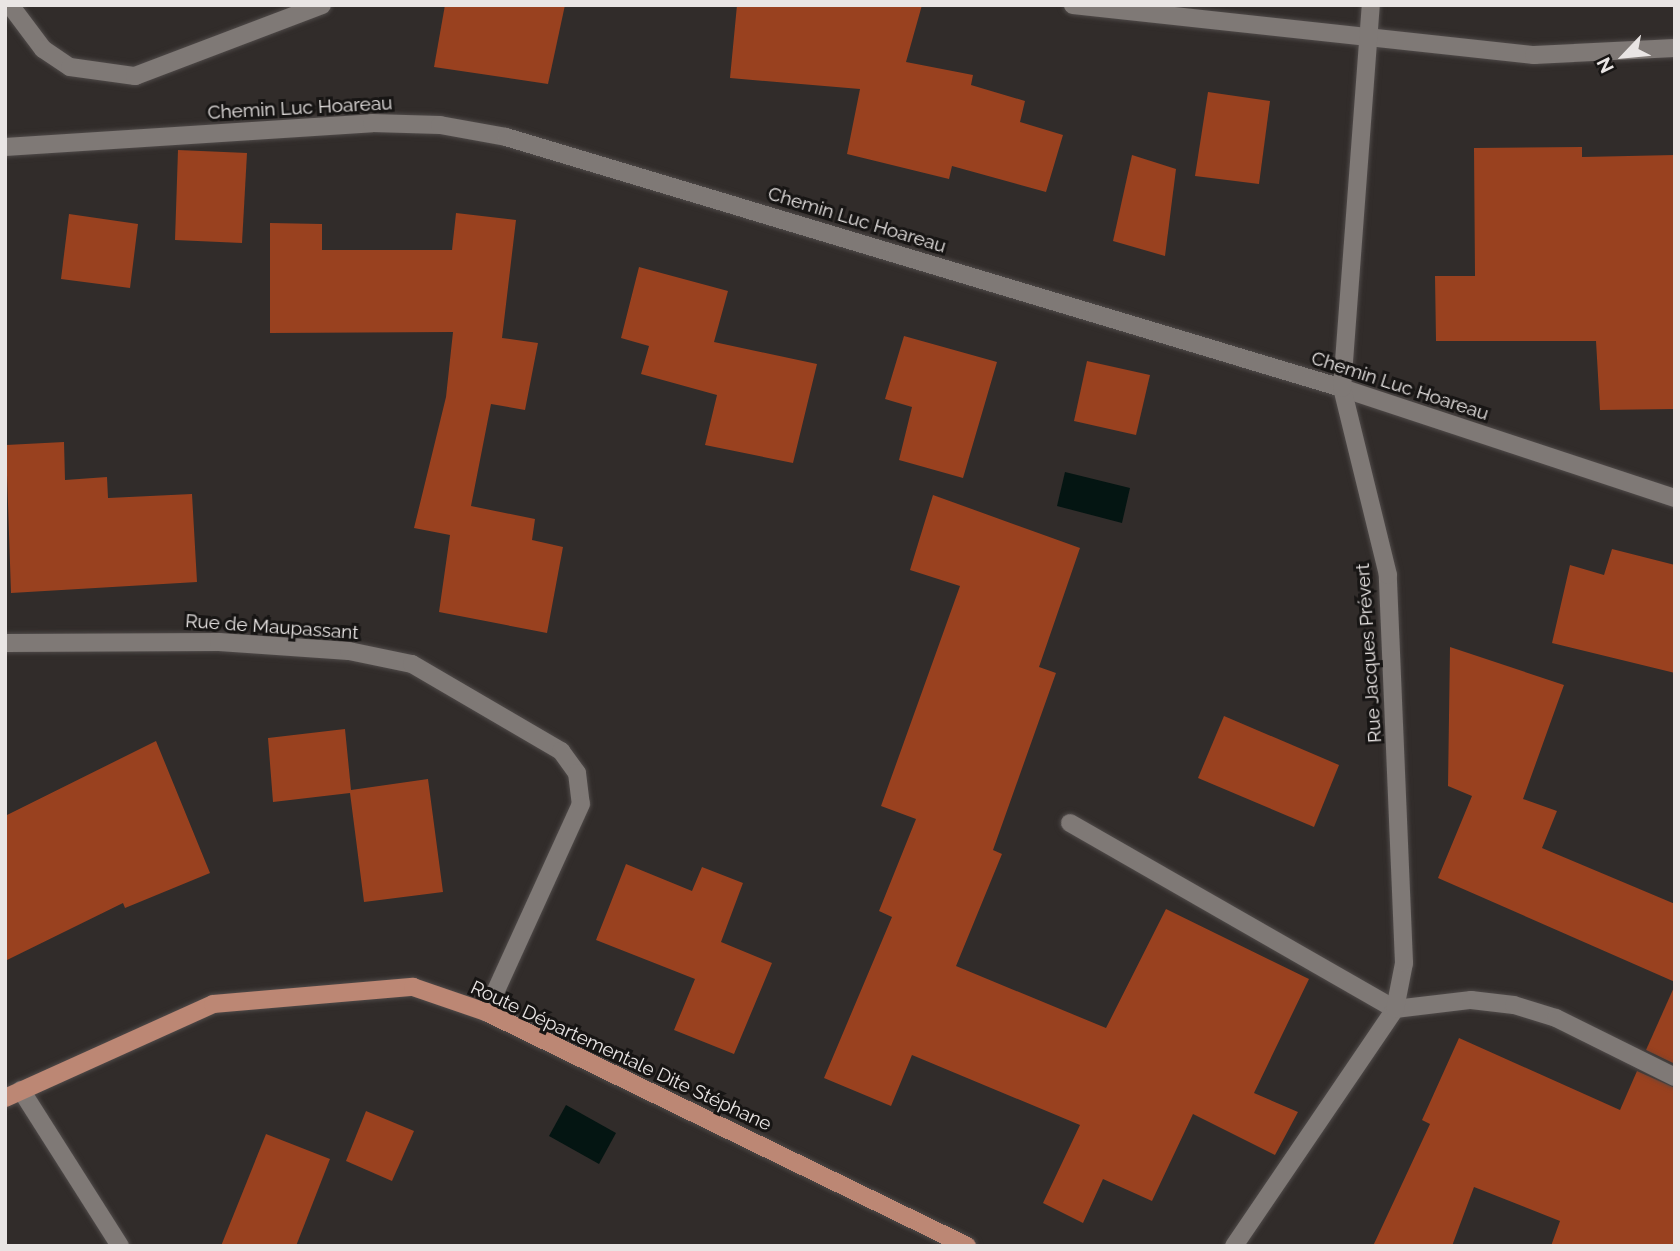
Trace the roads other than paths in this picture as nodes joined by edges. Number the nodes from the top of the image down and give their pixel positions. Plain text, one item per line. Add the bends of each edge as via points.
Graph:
1 (10, 5) edge
2 (322, 5) edge
3 (1073, 5) edge
4 (1371, 5) edge
5 (1367, 40) junction
6 (1675, 48) edge
7 (5, 147) edge
8 (1342, 388) junction
9 (1675, 498) edge
10 (5, 643) edge
11 (1070, 824) dead end
12 (1395, 1009) junction
13 (486, 1012) junction
14 (1675, 1077) edge
15 (13, 1094) edge
16 (120, 1246) edge
17 (967, 1246) edge
18 (1234, 1246) edge

1 - 2 street via 43,49 70,67 135,76
3 - 5 street
4 - 5 street, Rue Jacques Prévert
5 - 6 street via 1534,55
5 - 8 street, Rue Jacques Prévert
7 - 8 street, Chemin Luc Hoareau via 372,123 440,125 506,137
8 - 9 street, Chemin Luc Hoareau
8 - 12 street, Rue Jacques Prévert via 1388,575 1406,911
10 - 13 street, Rue de Maupassant via 219,642 349,651 412,664 561,751 577,774 581,804
11 - 12 street
12 - 14 street via 1471,1000 1514,1006 1556,1018
12 - 18 street, Rue Jacques Prévert
13 - 15 main road, Route Départementale Dite Stéphane via 413,987 213,1004
13 - 17 main road, Route Départementale Dite Stéphane
15 - 16 street

